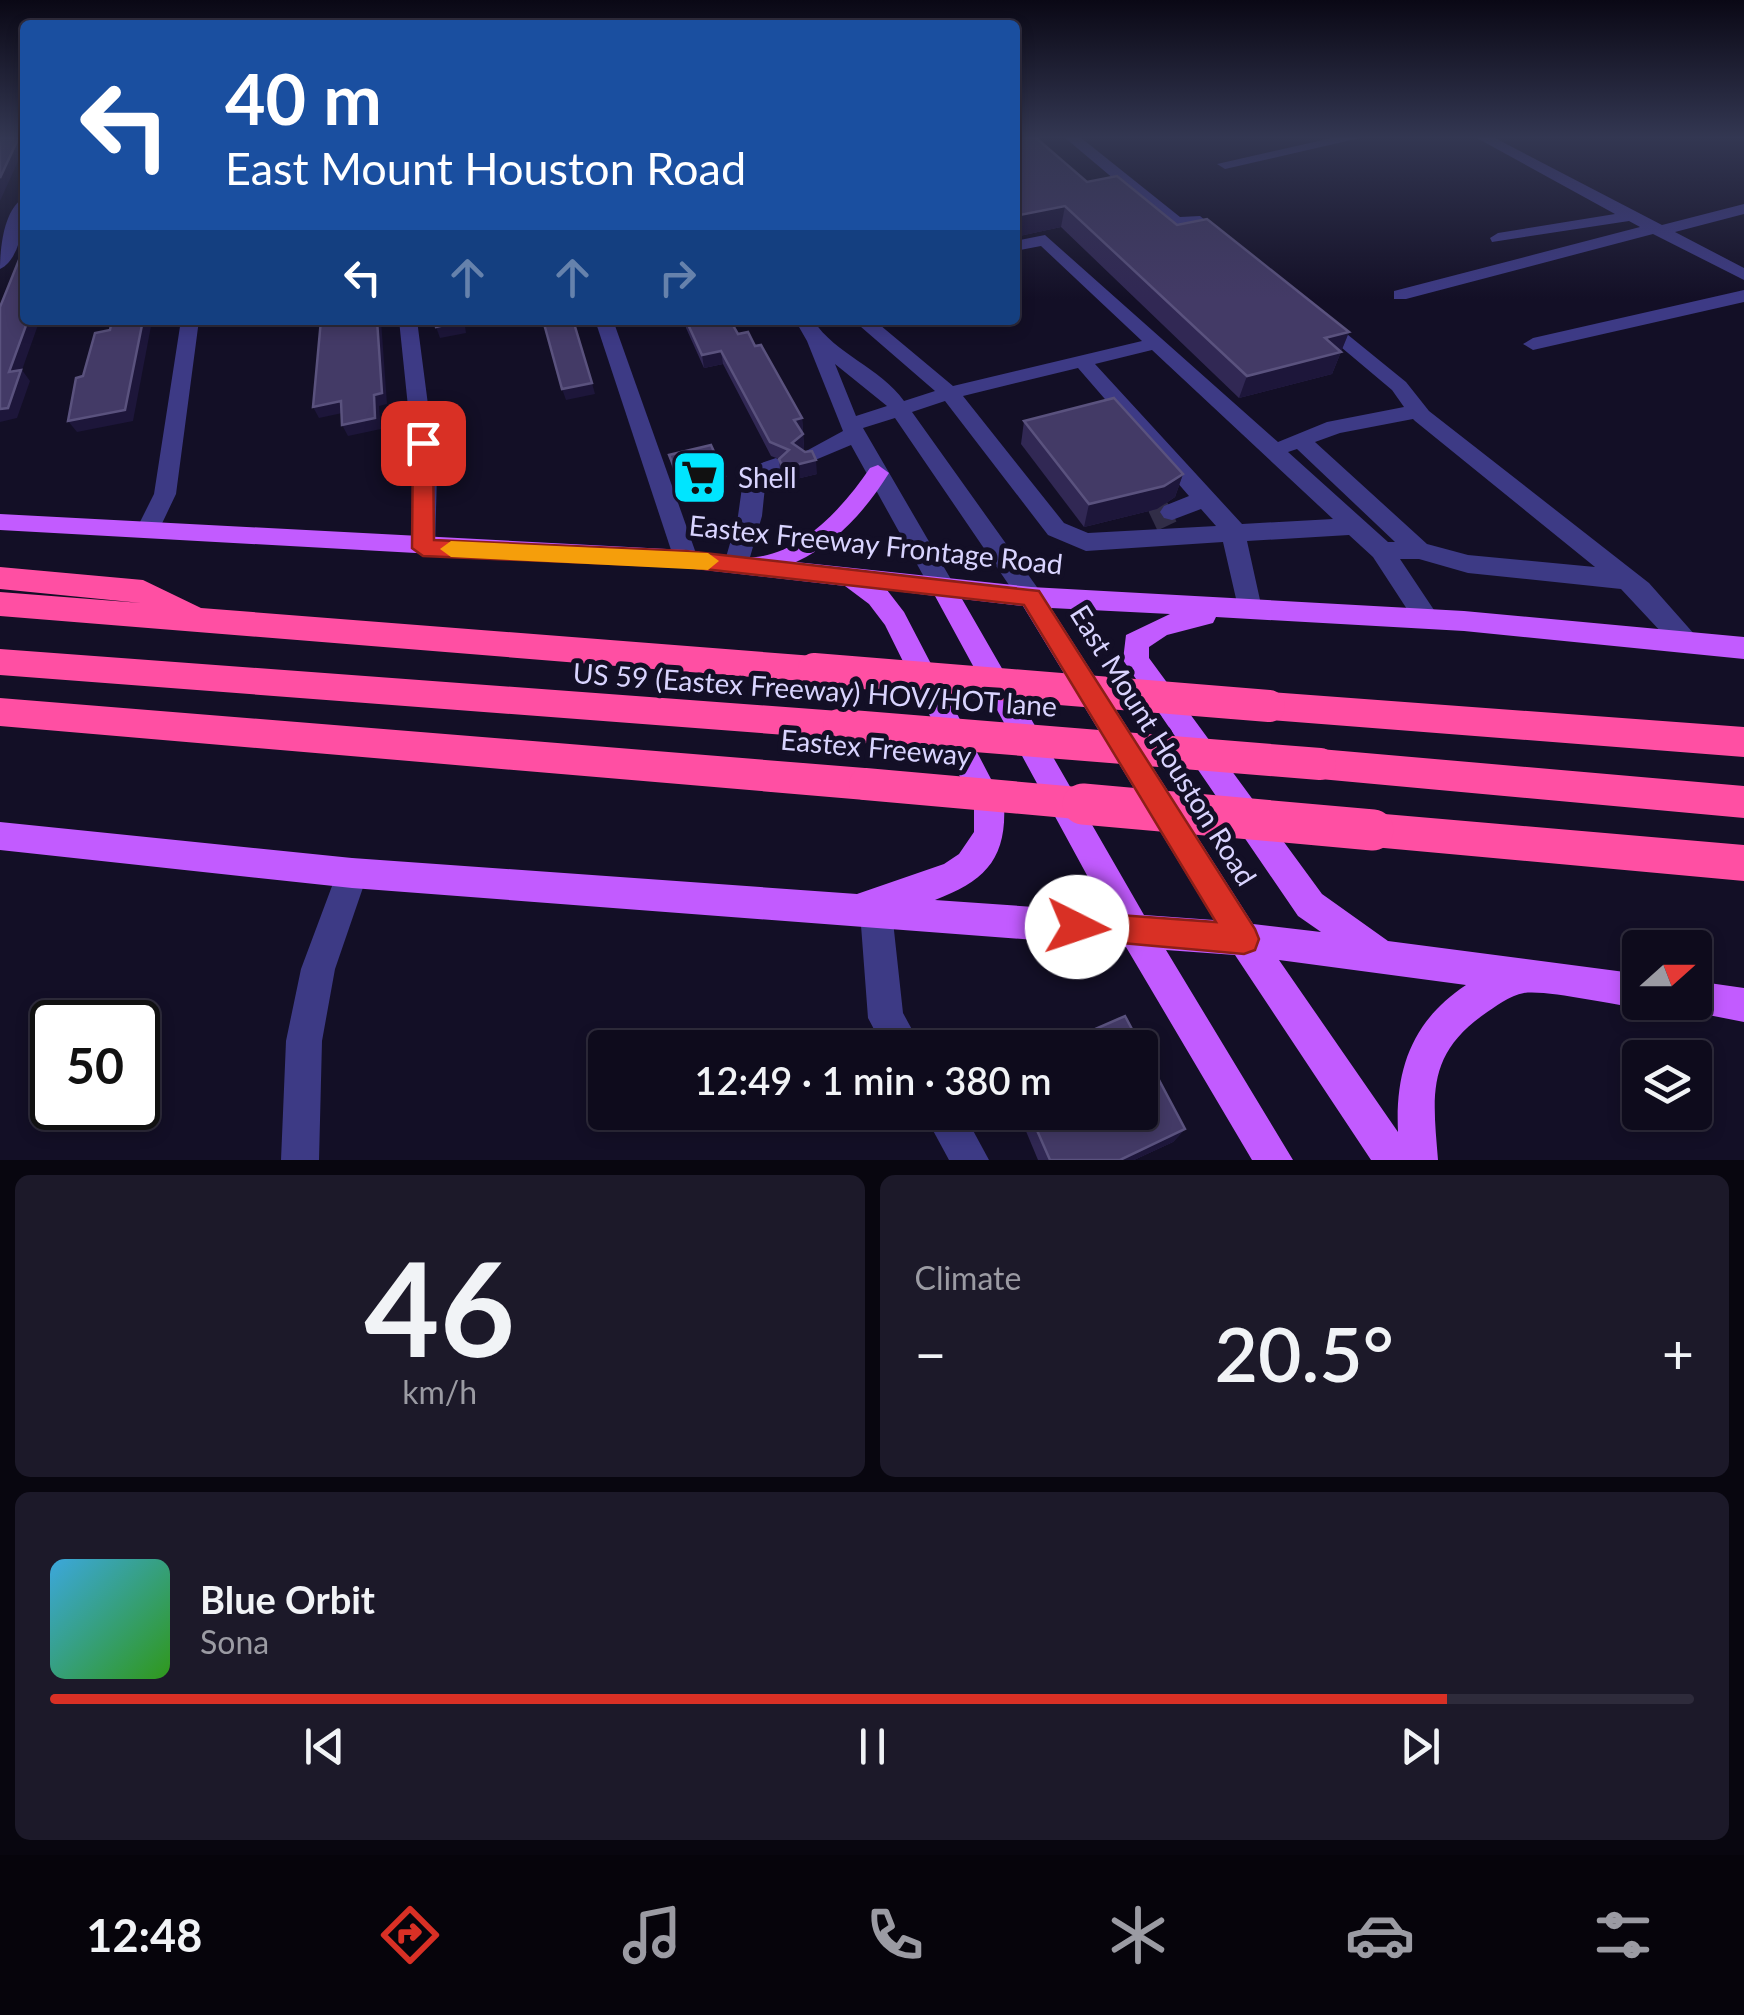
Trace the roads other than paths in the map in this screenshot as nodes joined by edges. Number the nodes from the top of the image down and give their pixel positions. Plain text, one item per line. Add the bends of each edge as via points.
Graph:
1 (1137, 191) edge
2 (1584, 191) edge
3 (1744, 210) edge
4 (20, 214) edge
5 (1631, 216) junction
6 (1657, 229) junction
7 (1498, 238) dead end
8 (1020, 245) edge
9 (1238, 256) edge
10 (0, 264) edge
11 (1744, 275) edge
12 (1400, 295) dead end
13 (1744, 296) edge
14 (1296, 303) edge
15 (189, 325) edge
16 (409, 325) edge
17 (606, 325) edge
18 (807, 325) edge
19 (868, 325) edge
20 (817, 341) junction
21 (1156, 343) junction
22 (1533, 344) dead end
23 (1082, 361) junction
24 (946, 394) junction
25 (1418, 411) junction
26 (901, 412) junction
27 (853, 430) junction
28 (1300, 440) junction
29 (1272, 450) junction
30 (808, 456) edge
31 (776, 465) edge
32 (878, 473) junction
33 (1207, 496) junction
34 (0, 522) edge
35 (1354, 526) junction
36 (149, 528) junction
37 (1232, 530) junction
38 (1127, 537) junction
39 (423, 548) junction
40 (1419, 550) junction
41 (1382, 551) junction
42 (686, 559) junction
43 (746, 566) junction
44 (850, 577) junction
45 (0, 578) edge
46 (1628, 580) junction
47 (943, 588) junction
48 (1031, 597) junction
49 (0, 604) edge
50 (1249, 609) junction
51 (1426, 619) junction
52 (204, 620) junction
53 (1686, 642) junction
54 (1744, 648) edge
55 (0, 662) edge
56 (0, 712) edge
57 (1744, 742) edge
58 (1744, 802) edge
59 (0, 836) edge
60 (1744, 864) edge
61 (352, 872) junction
62 (864, 911) junction
63 (1135, 931) junction
64 (1244, 939) junction
65 (1385, 958) junction
66 (1528, 976) junction
67 (1622, 989) edge
68 (1712, 1000) edge
69 (1744, 1005) edge
70 (893, 1030) edge
71 (952, 1130) edge
72 (300, 1160) edge
73 (970, 1160) edge
74 (1274, 1160) edge
75 (1394, 1160) edge
76 (1419, 1160) edge

1 - 9 street via 1177,224 1194,220
2 - 5 street
3 - 6 street
4 - 10 street
5 - 6 street
5 - 7 street
6 - 11 street
6 - 12 street
8 - 21 street via 1045,240
13 - 22 street
14 - 25 street via 1399,386
15 - 36 street via 165,494
16 - 39 street via 426,474
17 - 42 street
18 - 20 street, East Mount Houston Road
19 - 24 street
20 - 26 street, East Mount Houston Road via 888,393
20 - 27 street, East Mount Houston Road
21 - 23 street
21 - 29 street
23 - 24 street
23 - 33 street
24 - 26 street
24 - 38 street via 974,420 1056,529 1086,542
25 - 28 street via 1335,426
25 - 46 street
26 - 27 street
26 - 48 street, East Mount Houston Road
27 - 30 street
27 - 32 street, East Mount Houston Road
28 - 29 street
28 - 40 street
29 - 35 street
31 - 43 street via 755,473
32 - 43 main road via 857,507 826,534 780,560
32 - 47 street, East Mount Houston Road
33 - 37 street
33 - 38 street
34 - 36 main road, Eastex Freeway Frontage Road
35 - 37 street
35 - 41 street
36 - 39 main road, Eastex Freeway Frontage Road
37 - 38 street
37 - 50 street
39 - 42 main road, Eastex Freeway Frontage Road
40 - 41 street
40 - 46 street via 1468,564
41 - 51 street
42 - 43 main road, Eastex Freeway Frontage Road
43 - 44 main road, Eastex Freeway Frontage Road
44 - 47 main road, Eastex Freeway Frontage Road
44 - 62 main road via 895,619 988,804 989,838 969,865
45 - 52 highway via 143,591
46 - 53 street
47 - 48 main road, Eastex Freeway Frontage Road
47 - 63 main road, East Mount Houston Road
48 - 50 main road, Eastex Freeway Frontage Road
48 - 64 main road, East Mount Houston Road
49 - 52 highway
50 - 51 main road, Eastex Freeway Frontage Road
50 - 65 main road via 1146,632 1135,642 1136,660 1310,904
51 - 53 main road, Eastex Freeway Frontage Road
52 - 57 highway, bridge
53 - 54 main road, Eastex Freeway Frontage Road
55 - 58 highway, US 59 (Eastex Freeway) HOV/HOT lane, bridge
56 - 60 highway, Eastex Freeway, bridge
59 - 61 main road
61 - 62 main road
61 - 72 street via 318,969 304,1041
62 - 63 main road
62 - 70 street
63 - 64 main road
63 - 74 main road, East Mount Houston Road
64 - 65 main road
64 - 75 main road, East Mount Houston Road
65 - 66 main road
66 - 67 main road
66 - 76 main road via 1499,984 1441,1024 1421,1054
68 - 69 main road
71 - 73 street

